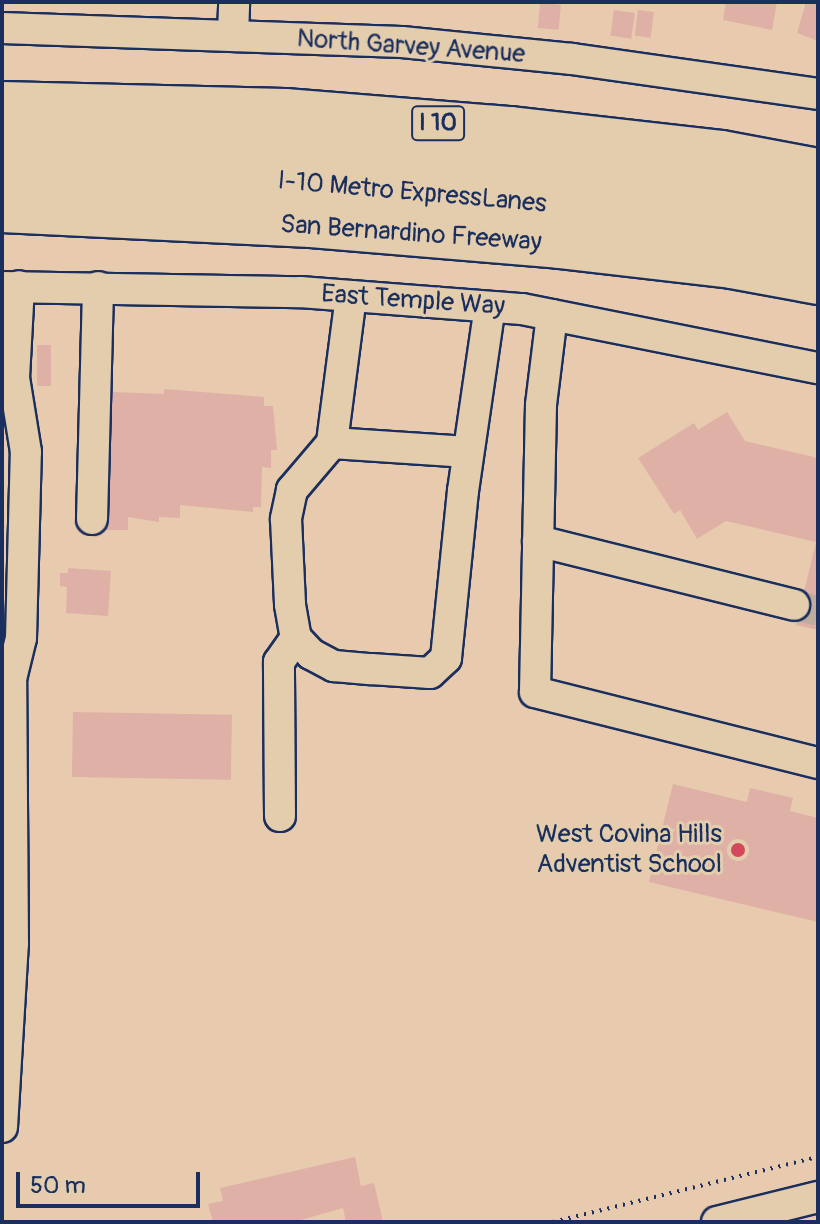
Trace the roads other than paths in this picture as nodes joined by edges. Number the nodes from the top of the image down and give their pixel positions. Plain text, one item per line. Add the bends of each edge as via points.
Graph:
1 (234, 2) edge
2 (2, 28) edge
3 (233, 36) junction
4 (2, 85) edge
5 (818, 94) edge
6 (2, 104) edge
7 (56, 104) junction
8 (2, 138) edge
9 (818, 171) edge
10 (2, 172) edge
11 (2, 210) edge
12 (818, 210) edge
13 (818, 246) edge
14 (732, 266) junction
15 (818, 282) edge
16 (11, 286) edge
17 (98, 287) junction
18 (818, 293) edge
19 (351, 296) junction
20 (490, 307) junction
21 (552, 315) junction
22 (818, 368) edge
23 (332, 443) junction
24 (468, 452) junction
25 (92, 519) dead end
26 (538, 534) junction
27 (794, 605) tunnel mouth
28 (296, 638) junction
29 (7, 678) edge
30 (818, 763) edge
31 (280, 816) dead end
32 (2, 1127) edge
33 (818, 1197) edge
34 (717, 1222) edge

1 - 3 street
2 - 3 street, North Garvey Avenue
3 - 5 street, North Garvey Avenue via 402,42
4 - 7 highway
6 - 7 highway, I 10
7 - 9 highway, I 10 via 285,111 511,129 721,153
8 - 12 highway, I-10 Metro ExpressLanes via 439,161 607,177
10 - 13 highway, I-10 Metro ExpressLanes via 401,189 639,214
11 - 14 highway, San Bernardino Freeway via 311,225
14 - 15 highway, San Bernardino Freeway
14 - 18 highway
16 - 17 street, East Temple Way
16 - 29 street via 14,378 26,452 21,638
17 - 19 street, East Temple Way
17 - 25 street
19 - 20 street, East Temple Way
19 - 23 street
20 - 21 street, East Temple Way
20 - 24 street
21 - 22 street, East Temple Way
21 - 26 street via 541,405
23 - 24 street
23 - 28 street via 292,490 286,519
24 - 28 street via 446,658 430,673 334,666
26 - 27 street
26 - 30 street via 535,692
28 - 31 street via 279,662
29 - 32 street via 13,944
33 - 34 street

